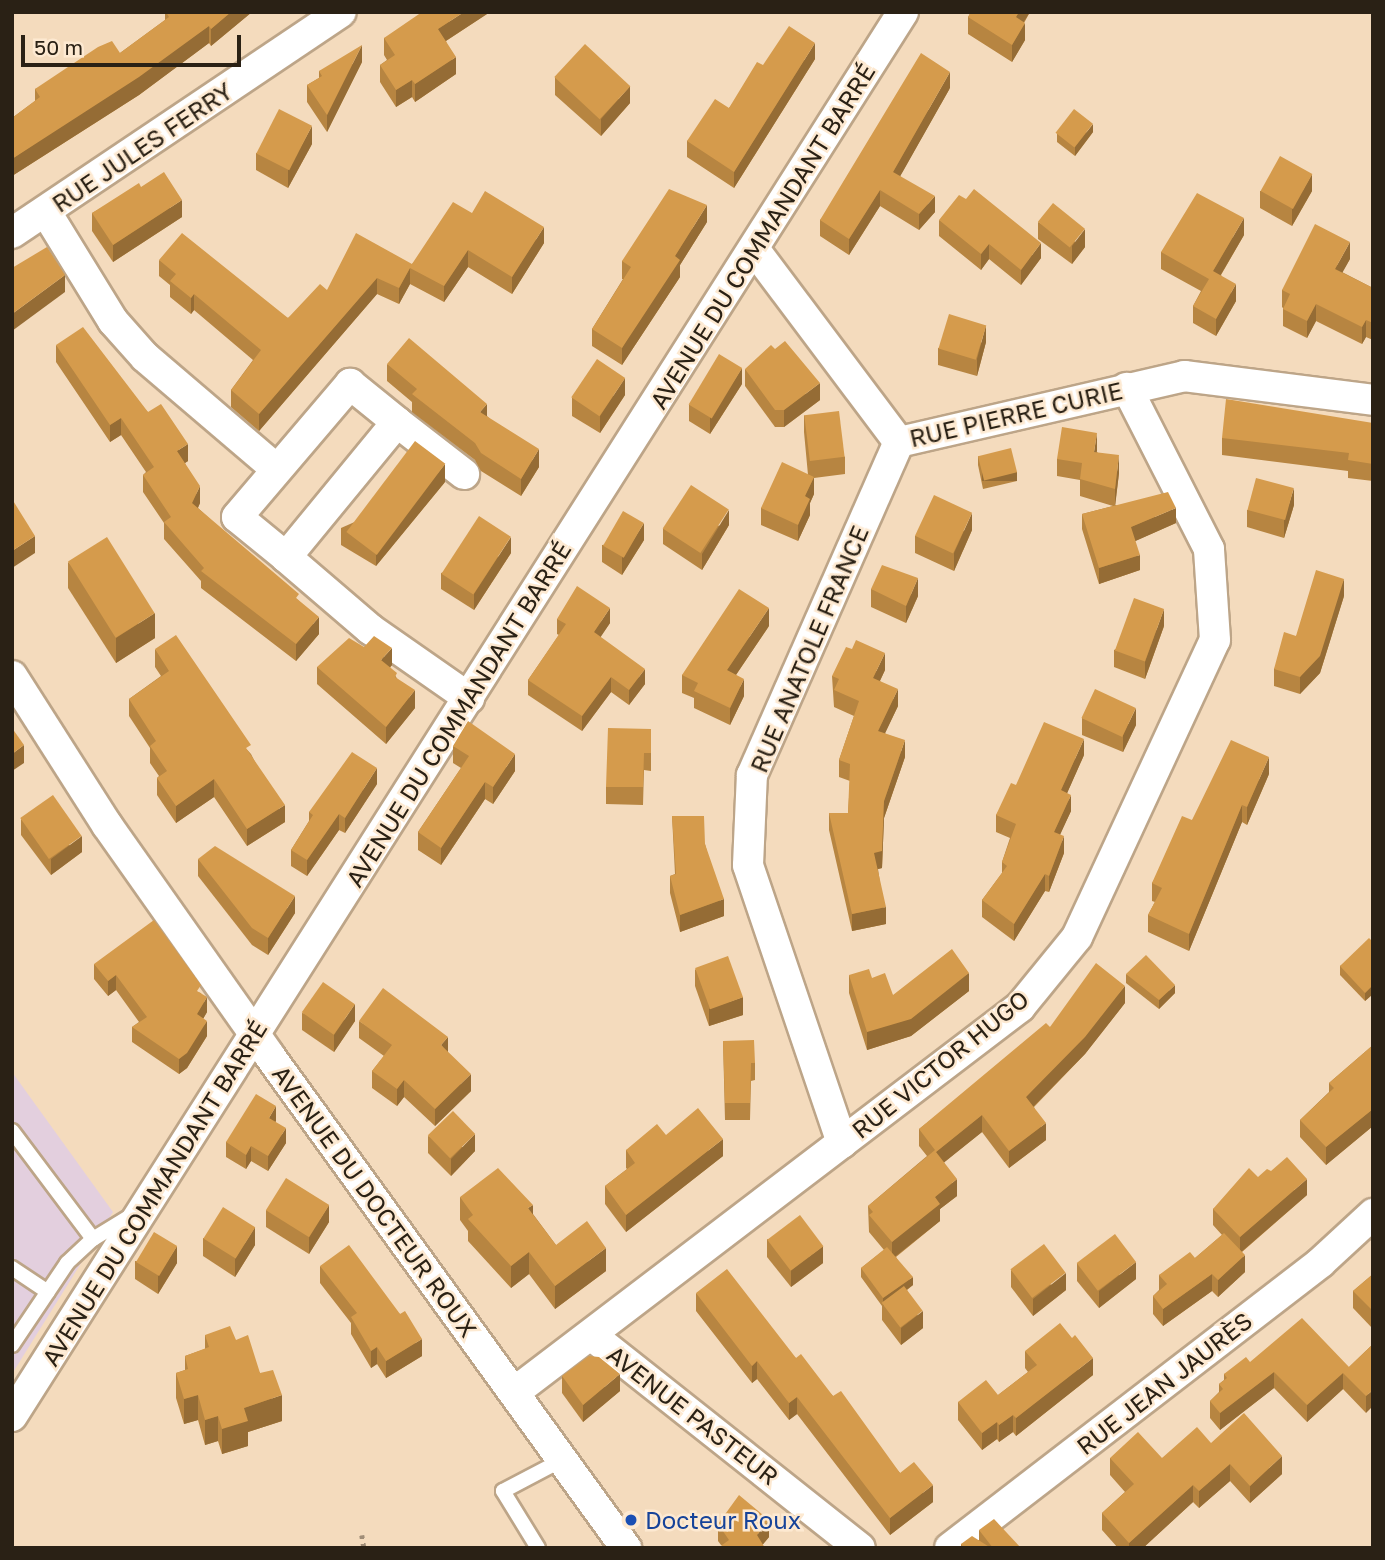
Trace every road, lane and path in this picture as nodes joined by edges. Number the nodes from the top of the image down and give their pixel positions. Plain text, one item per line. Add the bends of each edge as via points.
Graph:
1 (341, 12) edge
2 (903, 12) edge
3 (46, 212) junction
4 (12, 233) edge
5 (754, 249) junction
6 (1126, 388) junction
7 (1373, 400) edge
8 (397, 422) junction
9 (899, 442) junction
10 (276, 469) junction
11 (464, 474) dead end
12 (286, 557) junction
13 (12, 676) edge
14 (469, 698) junction
15 (256, 1034) junction
16 (12, 1130) edge
17 (842, 1143) junction
18 (145, 1207) junction
19 (1373, 1213) edge
20 (93, 1239) junction
21 (12, 1268) edge
22 (48, 1292) junction
23 (591, 1335) junction
24 (12, 1345) edge
25 (516, 1391) junction
26 (12, 1416) edge
27 (564, 1459) junction
28 (362, 1535) dead end
29 (364, 1548) edge
30 (538, 1548) edge
31 (626, 1548) edge
32 (860, 1548) edge
33 (950, 1548) edge

1 - 3 street, RUE JULES FERRY
2 - 5 street, AVENUE DU COMMANDANT BARRÉ
3 - 4 street, RUE JULES FERRY
3 - 10 street via 113,321 145,357
5 - 9 street, RUE PIERRE CURIE
5 - 14 street, AVENUE DU COMMANDANT BARRÉ
6 - 7 street, RUE PIERRE CURIE via 1184,376
6 - 9 street, RUE PIERRE CURIE
6 - 17 street, RUE VICTOR HUGO via 1209,549 1215,640 1077,937 1020,1007
8 - 10 street via 350,384
8 - 11 street
8 - 12 street
9 - 17 street, RUE ANATOLE FRANCE via 752,775 748,864
10 - 12 street via 237,517
12 - 14 street via 370,629
13 - 15 street, AVENUE DU DOCTEUR ROUX via 107,825
14 - 15 street, AVENUE DU COMMANDANT BARRÉ
15 - 18 street, AVENUE DU COMMANDANT BARRÉ
15 - 25 street, AVENUE DU DOCTEUR ROUX
16 - 20 lane
17 - 23 street, RUE VICTOR HUGO
18 - 20 lane
18 - 26 street, AVENUE DU COMMANDANT BARRÉ
19 - 33 street, RUE JEAN JAURÈS via 1321,1262
20 - 22 lane
21 - 22 lane
22 - 24 lane
23 - 25 street, RUE VICTOR HUGO
23 - 32 street, AVENUE PASTEUR
25 - 27 street, AVENUE DU DOCTEUR ROUX
27 - 30 lane via 503,1491
27 - 31 street, AVENUE DU DOCTEUR ROUX
28 - 29 path

